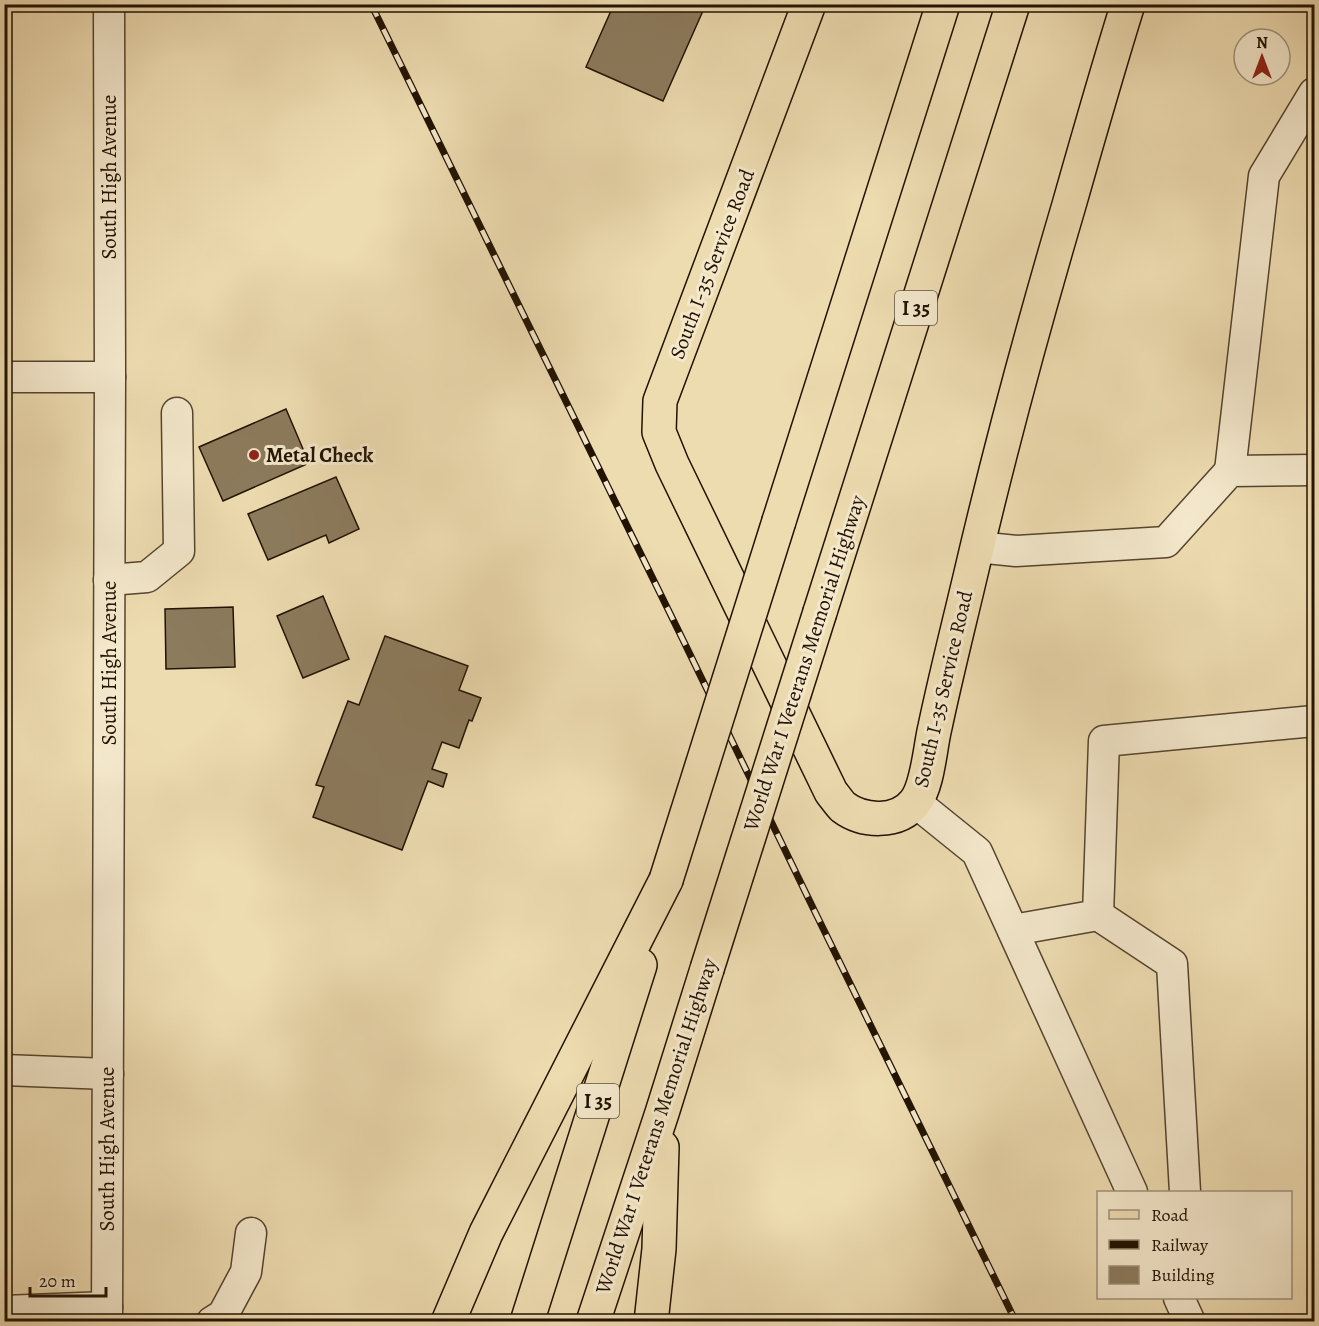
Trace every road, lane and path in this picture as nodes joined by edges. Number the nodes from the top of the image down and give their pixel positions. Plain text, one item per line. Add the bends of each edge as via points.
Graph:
1 (109, 4) edge
2 (809, 4) edge
3 (943, 4) edge
4 (1013, 4) edge
5 (1128, 4) edge
6 (1314, 93) edge
7 (4, 377) edge
8 (110, 377) junction
9 (177, 413) dead end
10 (1314, 470) edge
11 (1230, 471) junction
12 (977, 547) junction
13 (109, 580) junction
14 (1314, 721) edge
15 (915, 802) junction
16 (666, 880) junction
17 (1098, 915) junction
18 (1013, 930) junction
19 (4, 1070) edge
20 (108, 1074) junction
21 (662, 1113) junction
22 (1132, 1191) edge
23 (1185, 1191) edge
24 (251, 1233) dead end
25 (1180, 1299) edge
26 (1191, 1299) edge
27 (4, 1311) edge
28 (107, 1314) edge
29 (212, 1322) edge
30 (448, 1322) edge
31 (526, 1322) edge
32 (593, 1322) edge
33 (651, 1322) edge
34 (1191, 1322) edge

1 - 8 street, South High Avenue
2 - 15 main road, South I-35 Service Road via 660,401 659,432 831,792 842,806 871,818 897,815
3 - 16 main road, I 35, bridge
4 - 21 main road, World War I Veterans Memorial Highway / I 35, bridge
5 - 12 main road, South I-35 Service Road via 1051,264
6 - 11 street via 1264,176
7 - 8 street
8 - 13 street, South High Avenue
9 - 13 street via 179,551 147,577
10 - 11 street
11 - 12 street via 1166,542 1016,551
12 - 15 main road, South I-35 Service Road via 923,786
13 - 20 street, South High Avenue
14 - 17 street via 1104,741
15 - 18 street via 976,852
16 - 30 main road via 486,1233
16 - 31 main road, I 35
17 - 18 street
17 - 23 street via 1172,964
18 - 22 street
19 - 20 street
20 - 28 street, South High Avenue
21 - 32 main road, World War I Veterans Memorial Highway / I 35
21 - 33 main road via 659,1249
24 - 29 street via 246,1272 224,1315
25 - 34 street
26 - 34 street
27 - 28 street

